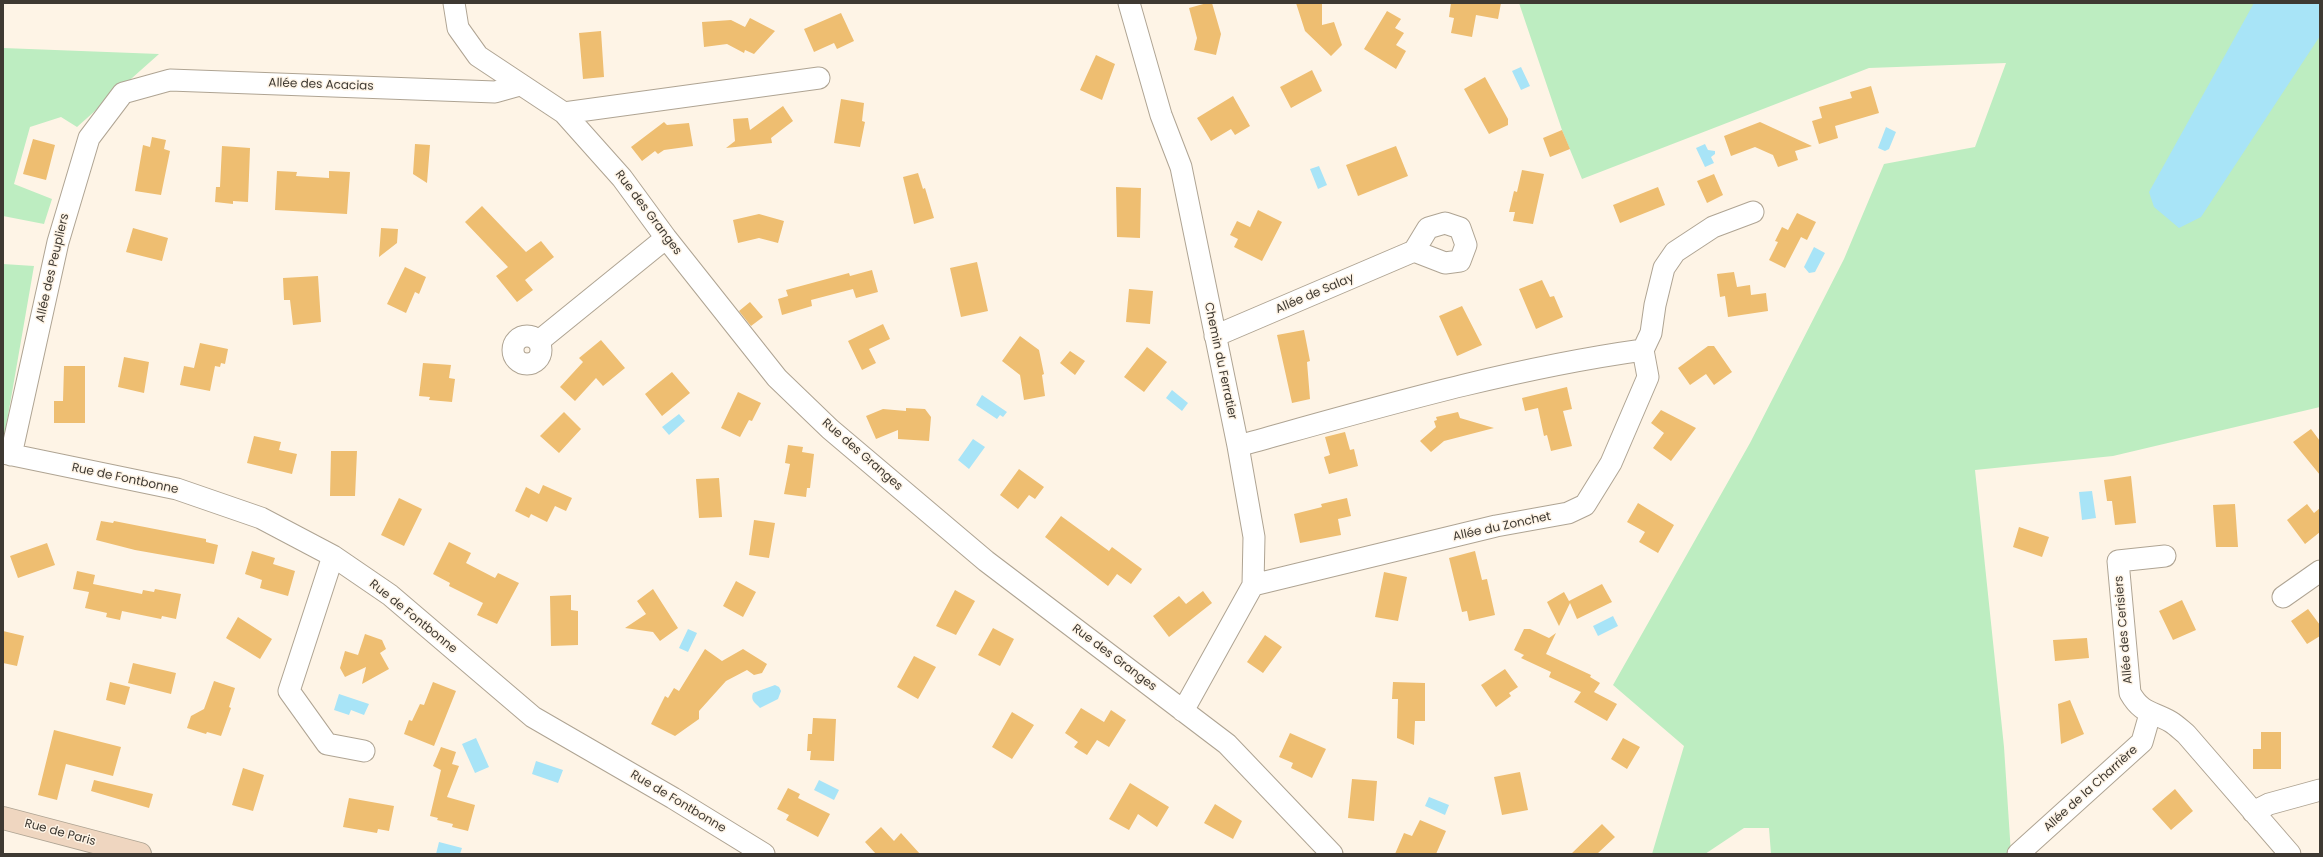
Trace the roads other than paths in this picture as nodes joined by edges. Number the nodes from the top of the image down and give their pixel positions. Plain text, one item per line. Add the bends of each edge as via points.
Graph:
1 (454, 3) edge
2 (1129, 3) edge
3 (819, 78) dead end
4 (520, 85) junction
5 (123, 93) joint
6 (564, 113) junction
7 (1753, 212) dead end
8 (666, 238) junction
9 (1414, 251) dead end
10 (1215, 336) junction
11 (539, 341) dead end
12 (1644, 350) junction
13 (1238, 446) junction
14 (7, 454) edge
15 (333, 556) junction
16 (2165, 556) dead end
17 (2320, 571) edge
18 (1253, 585) junction
19 (2283, 597) dead end
20 (1183, 711) junction
21 (2150, 714) junction
22 (364, 751) dead end
23 (2320, 790) edge
24 (2254, 812) junction
25 (3, 818) edge
26 (140, 854) edge
27 (764, 854) edge
28 (1332, 854) edge
29 (2018, 854) edge
30 (2290, 854) edge

1 - 4 street, Rue des Granges via 458,28 478,56
2 - 10 street, Chemin du Ferratier via 1161,114 1181,167
3 - 6 street
4 - 5 street, Allée des Acacias via 495,92 170,80
4 - 6 street, Rue des Granges
5 - 14 street, Allée des Peupliers via 89,138 58,242
6 - 8 street, Rue des Granges via 622,178
7 - 12 street, Allée du Zonchet via 1714,227 1675,252 1664,268 1651,333
8 - 11 street
8 - 20 street, Rue des Granges via 777,378 830,429 986,561
9 - 10 street, Allée de Salay
10 - 13 street, Chemin du Ferratier
12 - 13 street via 1583,359 1414,398
12 - 18 street, Allée du Zonchet via 1648,377 1611,463 1585,505 1568,513 1496,526
13 - 18 street, Chemin du Ferratier via 1254,537
14 - 15 street, Rue de Fontbonne via 177,489 261,518
15 - 22 street via 290,691 328,744
15 - 27 street, Rue de Fontbonne via 390,595 533,716
16 - 21 street, Allée des Cerisiers via 2118,561 2130,693 2137,705
17 - 19 street
18 - 20 street, Chemin du Ferratier
20 - 28 street, Rue des Granges via 1227,744
21 - 24 street, Allée des Cerisiers via 2171,722 2186,734
21 - 29 street, Allée de la Charrière via 2142,742
23 - 24 street via 2270,804
24 - 30 street, Allée des Cerisiers
25 - 26 main road, Rue de Paris

